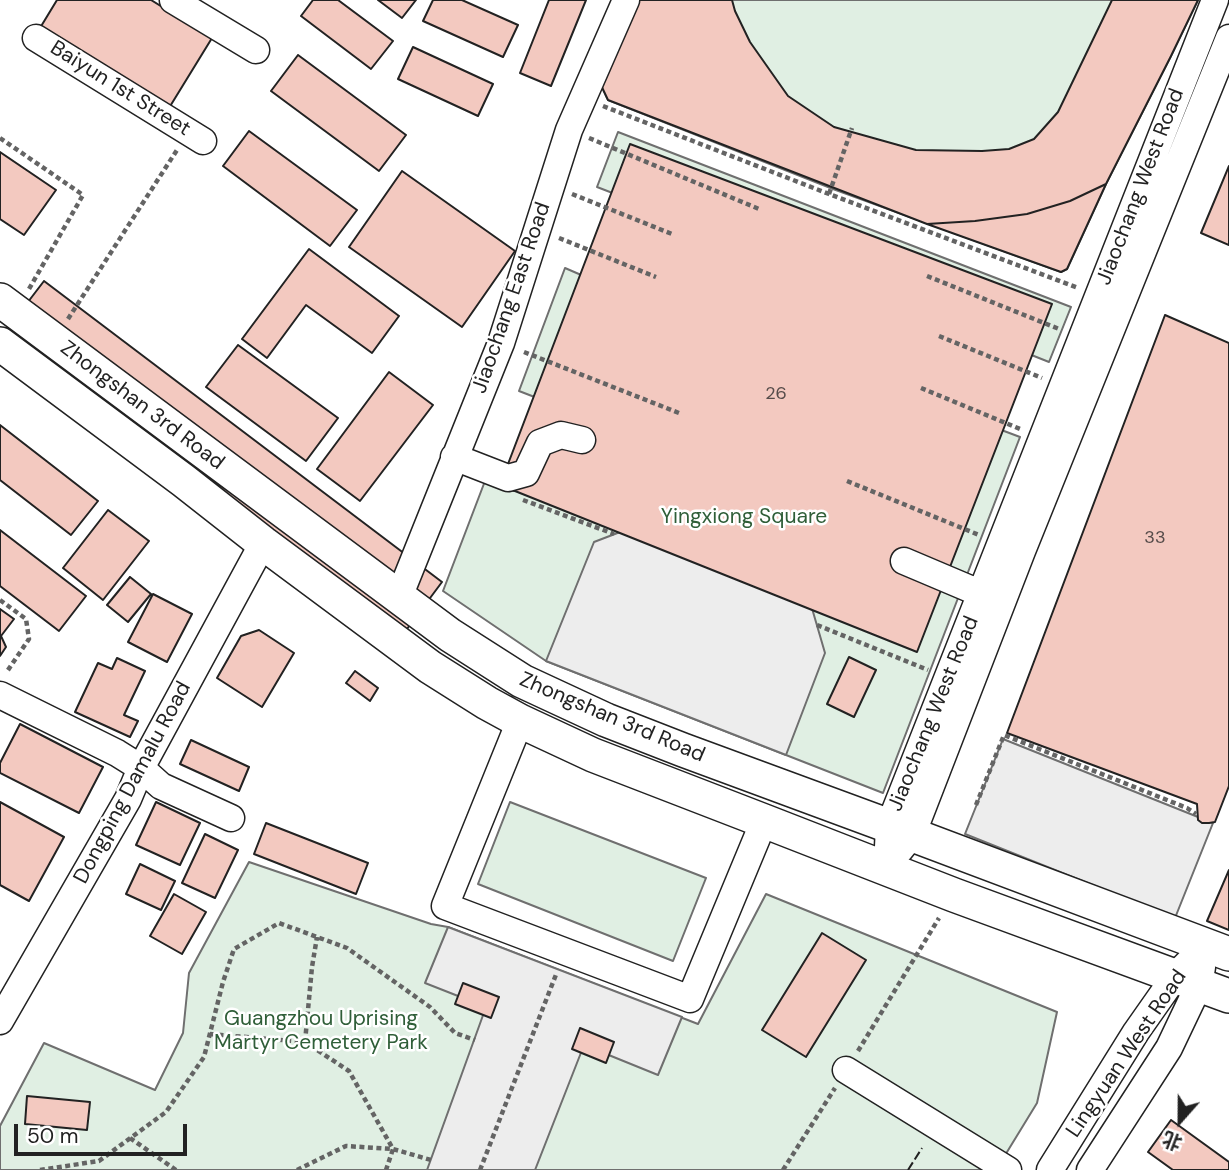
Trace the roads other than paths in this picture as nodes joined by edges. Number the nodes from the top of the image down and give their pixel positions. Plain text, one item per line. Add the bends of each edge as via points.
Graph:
1 (173, 0) edge
2 (626, 0) edge
3 (1215, 0) edge
4 (36, 38) dead end
5 (1229, 38) edge
6 (256, 50) dead end
7 (196, 137) road end
8 (8, 306) edge
9 (0, 344) edge
10 (582, 440) dead end
11 (454, 457) junction
12 (263, 543) junction
13 (904, 561) dead end
14 (982, 594) junction
15 (399, 597) junction
16 (0, 695) edge
17 (520, 721) junction
18 (141, 768) junction
19 (231, 818) dead end
20 (764, 821) junction
21 (901, 830) junction
22 (887, 868) junction
23 (1218, 949) edge
24 (1201, 986) edge
25 (0, 1021) edge
26 (846, 1070) road end
27 (1008, 1170) edge
28 (1050, 1170) edge
29 (1090, 1170) edge

1 - 6 street
2 - 11 street, Jiaochang East Road via 569,130 501,343
3 - 14 street, Jiaochang West Road
4 - 7 street, Baiyun 1st Street
5 - 21 street, Jiaochang West Road via 1022,551
8 - 15 main road, Zhongshan 3rd Road
9 - 12 main road, Zhongshan 3rd Road
10 - 11 street via 561,435 540,443 526,473 508,478
11 - 15 street, Jiaochang East Road
12 - 17 main road, Zhongshan 3rd Road via 430,667
12 - 18 street, Dongping Damalu Road
13 - 14 street
14 - 21 street, Jiaochang West Road via 948,678
15 - 21 main road, Zhongshan 3rd Road via 496,666 551,696
16 - 18 street
17 - 20 main road, Zhongshan 3rd Road via 593,755
17 - 20 street via 445,906 690,999
18 - 19 street via 161,786
18 - 25 street, Dongping Damalu Road via 128,799
20 - 22 main road, Zhongshan 3rd Road
21 - 22 street, Jiaochang West Road
21 - 23 main road, Zhongshan 3rd Road
22 - 24 main road, Zhongshan 3rd Road
23 - 24 street, Lingyuan West Road
24 - 28 street, Lingyuan West Road via 1136,1032
24 - 29 street, Lingyuan West Road via 1169,1048
26 - 27 street

